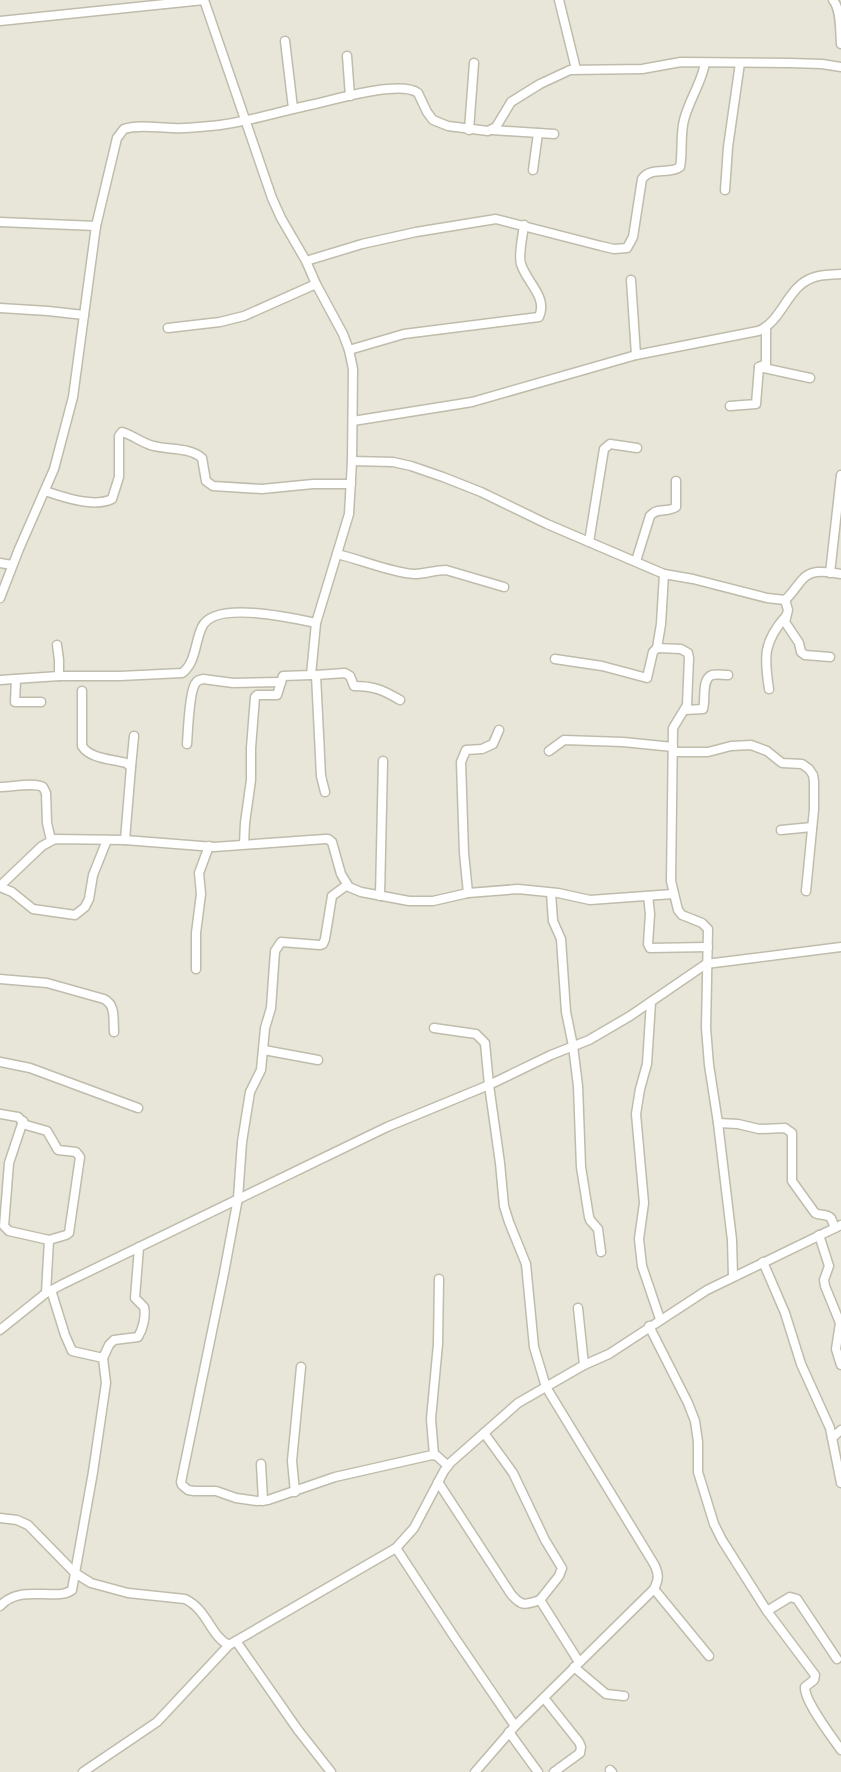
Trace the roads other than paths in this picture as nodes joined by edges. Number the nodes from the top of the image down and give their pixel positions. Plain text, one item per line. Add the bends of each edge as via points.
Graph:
1 (204, 0) edge
2 (559, 0) edge
3 (833, 0) edge
4 (0, 21) edge
5 (285, 41) dead end
6 (841, 44) edge
7 (347, 56) dead end
8 (474, 63) dead end
9 (705, 63) junction
10 (740, 63) junction
11 (841, 67) edge
12 (576, 69) junction
13 (350, 96) junction
14 (293, 108) junction
15 (245, 121) junction
16 (469, 130) junction
17 (492, 130) junction
18 (538, 133) junction
19 (554, 134) dead end
20 (533, 170) dead end
21 (725, 190) dead end
22 (0, 222) edge
23 (524, 225) junction
24 (96, 226) junction
25 (306, 261) junction
26 (841, 274) edge
27 (631, 280) dead end
28 (316, 284) junction
29 (0, 308) edge
30 (84, 315) junction
31 (168, 328) dead end
32 (766, 328) junction
33 (349, 350) junction
34 (636, 355) junction
35 (759, 367) junction
36 (810, 378) dead end
37 (730, 406) dead end
38 (353, 421) junction
39 (637, 448) dead end
40 (352, 461) junction
41 (841, 475) edge
42 (676, 481) dead end
43 (351, 484) junction
44 (45, 491) junction
45 (589, 542) junction
46 (336, 554) junction
47 (636, 561) junction
48 (0, 563) edge
49 (12, 565) junction
50 (830, 573) junction
51 (664, 574) junction
52 (841, 574) edge
53 (504, 587) dead end
54 (0, 598) edge
55 (785, 600) junction
56 (786, 616) junction
57 (316, 623) junction
58 (57, 645) dead end
59 (657, 648) junction
60 (830, 657) dead end
61 (555, 659) dead end
62 (313, 675) junction
63 (728, 675) dead end
64 (59, 676) junction
65 (16, 679) junction
66 (0, 680) edge
67 (281, 682) junction
68 (769, 689) dead end
69 (82, 691) dead end
70 (400, 700) dead end
71 (41, 702) dead end
72 (685, 710) junction
73 (499, 730) dead end
74 (134, 736) dead end
75 (187, 744) dead end
76 (673, 749) junction
77 (549, 751) dead end
78 (382, 761) dead end
79 (131, 767) junction
80 (0, 787) edge
81 (325, 792) dead end
82 (812, 826) junction
83 (781, 830) dead end
84 (51, 840) junction
85 (107, 840) junction
86 (125, 840) junction
87 (244, 844) junction
88 (209, 846) junction
89 (347, 885) junction
90 (0, 886) edge
91 (806, 891) dead end
92 (468, 893) junction
93 (551, 893) junction
94 (674, 894) junction
95 (380, 896) junction
96 (648, 896) junction
97 (708, 947) junction
98 (841, 947) edge
99 (706, 964) junction
100 (196, 969) dead end
101 (0, 979) edge
102 (651, 1002) junction
103 (434, 1028) dead end
104 (114, 1032) dead end
105 (573, 1046) junction
106 (264, 1050) junction
107 (318, 1060) dead end
108 (0, 1062) edge
109 (489, 1085) junction
110 (138, 1108) dead end
111 (0, 1114) edge
112 (23, 1121) junction
113 (718, 1123) junction
114 (238, 1198) junction
115 (838, 1227) edge
116 (819, 1235) junction
117 (49, 1240) junction
118 (139, 1247) junction
119 (601, 1252) dead end
120 (764, 1262) junction
121 (733, 1276) junction
122 (439, 1278) dead end
123 (48, 1292) junction
124 (578, 1308) dead end
125 (660, 1319) junction
126 (649, 1326) junction
127 (0, 1330) edge
128 (102, 1358) junction
129 (584, 1365) junction
130 (841, 1365) edge
131 (301, 1367) dead end
132 (546, 1387) junction
133 (841, 1430) edge
134 (484, 1433) junction
135 (832, 1438) junction
136 (434, 1455) junction
137 (261, 1464) dead end
138 (448, 1466) junction
139 (438, 1482) junction
140 (841, 1483) edge
141 (295, 1492) junction
142 (263, 1501) junction
143 (0, 1518) edge
144 (396, 1548) junction
145 (75, 1573) junction
146 (654, 1589) junction
147 (540, 1600) junction
148 (0, 1606) edge
149 (767, 1611) junction
150 (232, 1643) junction
151 (709, 1656) dead end
152 (837, 1659) dead end
153 (577, 1664) junction
154 (624, 1696) dead end
155 (544, 1698) junction
156 (512, 1729) junction
157 (841, 1750) edge
158 (83, 1772) edge
159 (331, 1772) edge
160 (475, 1772) edge
161 (538, 1772) edge
162 (554, 1772) edge

1 - 4 street
1 - 15 street
2 - 12 street
3 - 6 street via 838,5
5 - 14 street
7 - 13 street
8 - 16 street
9 - 10 street
9 - 12 street via 681,62 632,70
9 - 23 street via 684,118 680,167 648,172 642,178 629,247 601,246
10 - 11 street
10 - 21 street
12 - 17 street via 549,79 511,102
13 - 14 street
13 - 16 street via 383,89 410,89 418,93 433,120
14 - 15 street
15 - 24 street via 124,129 117,138
15 - 25 street via 272,198
16 - 17 street
17 - 18 street
18 - 19 street
18 - 20 street
22 - 24 street
23 - 25 street via 496,219 468,222 362,244
23 - 33 street via 520,261 541,297 538,317 404,334
24 - 30 street
25 - 28 street
26 - 32 street via 806,281
27 - 34 street
28 - 31 street via 244,316
28 - 33 street
29 - 30 street
30 - 44 street via 73,397
32 - 34 street
32 - 35 street via 766,364
33 - 38 street
34 - 38 street via 472,402
35 - 36 street
35 - 37 street via 756,404
38 - 40 street
39 - 45 street via 610,444 604,448
40 - 43 street
40 - 45 street via 411,466
41 - 50 street
42 - 47 street via 676,507 658,510 650,516
43 - 44 street via 262,489 213,486 206,482 199,455 151,446 122,432 119,477 111,500 75,501
43 - 46 street via 349,514
44 - 49 street
45 - 47 street
46 - 53 street via 406,573 446,570
46 - 57 street
47 - 51 street
48 - 49 street
49 - 54 street
50 - 52 street
50 - 55 street via 808,575
51 - 55 street
51 - 59 street
55 - 56 street
56 - 60 street via 785,622 801,652
56 - 68 street via 766,648
57 - 62 street
57 - 64 street via 261,613 220,614 202,625 189,666 182,673
58 - 64 street
59 - 61 street via 647,678
59 - 72 street via 688,653
62 - 67 street via 285,676
62 - 70 street via 345,673 354,686 382,689
62 - 81 street
63 - 72 street via 712,675 708,679 703,709
64 - 65 street
65 - 66 street
65 - 71 street via 15,702
67 - 75 street via 199,680 194,686
67 - 87 street via 276,696 255,697
69 - 79 street via 84,750
72 - 76 street via 673,728
73 - 92 street via 493,744 466,750 461,762
74 - 79 street
76 - 77 street via 564,740
76 - 82 street via 708,752 751,745 782,763 806,766 814,781
76 - 94 street
78 - 95 street
79 - 86 street
80 - 84 street via 36,784 43,788
82 - 83 street
82 - 91 street
84 - 85 street
84 - 90 street
85 - 86 street
85 - 90 street via 93,875 89,899 75,915 33,909
86 - 88 street
87 - 88 street
87 - 89 street via 328,839
88 - 100 street via 199,873
89 - 95 street
89 - 106 street via 332,896 323,944 281,942 276,948
92 - 93 street via 518,889
92 - 95 street via 424,902
93 - 96 street via 590,900
93 - 105 street via 553,921 561,939 566,1012
94 - 96 street
94 - 97 street via 682,915 708,929
96 - 97 street via 650,948
97 - 99 street
98 - 99 street
99 - 102 street
99 - 113 street via 706,1028
101 - 104 street via 47,983 104,999 113,1006
102 - 105 street via 607,1031
102 - 125 street via 647,1064 636,1114 644,1203 639,1239 642,1266
103 - 109 street via 481,1037
105 - 109 street
105 - 119 street via 581,1167 589,1217 598,1229
106 - 107 street
106 - 114 street via 261,1070 250,1092
108 - 110 street via 30,1068
109 - 114 street via 387,1127
109 - 132 street via 504,1206 526,1264 534,1347
111 - 112 street
112 - 117 street via 9,1162 4,1226 9,1231
112 - 117 street via 47,1131 58,1150 76,1152 80,1157 69,1233
113 - 115 street via 789,1130 795,1186 814,1213 826,1215
113 - 121 street
114 - 118 street
114 - 142 street via 181,1482 189,1490
115 - 116 street
116 - 120 street
116 - 130 street via 829,1266 825,1286 840,1323 836,1349
117 - 123 street
118 - 123 street
118 - 128 street via 135,1298 145,1310 142,1330 136,1338 114,1340
120 - 121 street
120 - 135 street
121 - 125 street
122 - 136 street via 438,1344 430,1419
123 - 127 street
123 - 128 street via 72,1351
124 - 129 street
125 - 126 street
126 - 129 street via 609,1354
126 - 149 street via 695,1421 698,1472 714,1524
128 - 145 street via 106,1383
129 - 132 street
131 - 141 street via 291,1461
132 - 134 street via 510,1408
132 - 146 street via 658,1571
133 - 135 street
134 - 138 street
134 - 147 street via 513,1473 562,1568
135 - 140 street
136 - 138 street
136 - 141 street via 335,1477
137 - 142 street
138 - 139 street
139 - 144 street via 414,1528
139 - 147 street via 517,1602 527,1605
141 - 142 street
143 - 145 street via 28,1525
144 - 150 street
144 - 156 street
145 - 148 street via 70,1592 14,1596
145 - 150 street via 128,1593 185,1599 199,1607 221,1640
146 - 151 street
146 - 153 street
147 - 153 street
149 - 152 street via 790,1597 797,1599
149 - 157 street via 815,1675 805,1687 805,1694
150 - 158 street via 157,1722
150 - 159 street
153 - 154 street via 606,1694
153 - 155 street
155 - 156 street
155 - 162 street via 581,1747 580,1753
156 - 160 street
156 - 161 street

